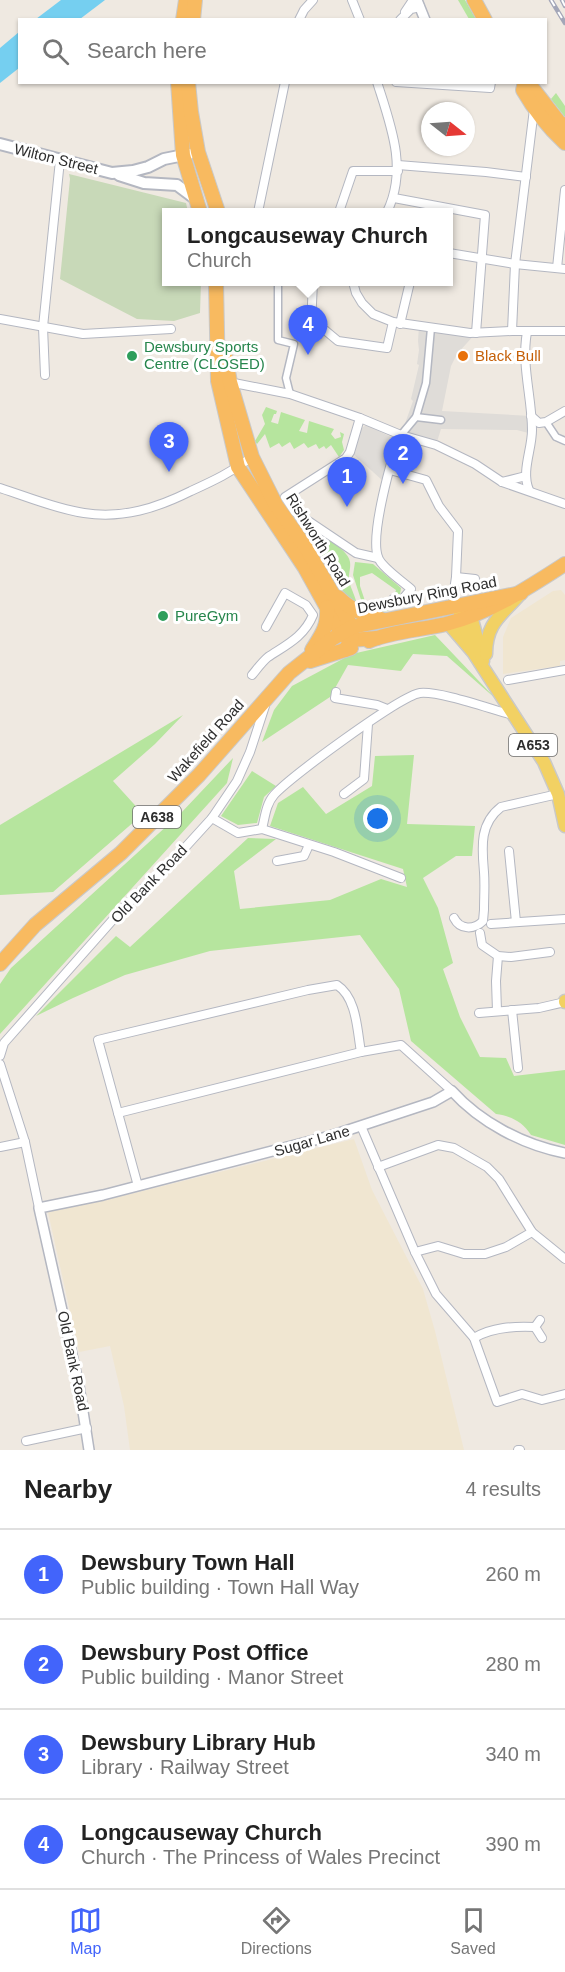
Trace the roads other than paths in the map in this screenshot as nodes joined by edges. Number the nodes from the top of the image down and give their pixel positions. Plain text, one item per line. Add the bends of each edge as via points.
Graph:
1 (186, 0) edge
2 (195, 0) edge
3 (313, 0) edge
4 (352, 0) edge
5 (413, 0) edge
6 (474, 0) edge
7 (419, 4) edge
8 (183, 18) edge
9 (193, 18) edge
10 (300, 18) edge
11 (359, 18) edge
12 (402, 18) edge
13 (484, 18) edge
14 (178, 84) edge
15 (188, 84) edge
16 (285, 84) edge
17 (378, 84) edge
18 (427, 84) edge
19 (491, 84) edge
20 (524, 84) edge
21 (526, 84) edge
22 (534, 109) junction
23 (565, 126) edge
24 (565, 143) edge
25 (0, 144) edge
26 (198, 152) junction
27 (183, 155) junction
28 (60, 160) junction
29 (398, 168) junction
30 (112, 173) junction
31 (205, 174) junction
32 (526, 177) junction
33 (565, 190) edge
34 (394, 198) junction
35 (198, 206) edge
36 (216, 208) edge
37 (225, 208) edge
38 (259, 208) edge
39 (341, 208) edge
40 (389, 208) edge
41 (447, 208) edge
42 (453, 209) edge
43 (453, 254) edge
44 (481, 258) junction
45 (515, 264) junction
46 (561, 268) edge
47 (216, 286) edge
48 (225, 286) edge
49 (278, 286) edge
50 (313, 286) edge
51 (354, 286) edge
52 (409, 286) edge
53 (0, 319) edge
54 (396, 323) junction
55 (43, 327) junction
56 (171, 328) dead end
57 (431, 328) junction
58 (512, 331) junction
59 (527, 332) junction
60 (565, 332) edge
61 (476, 333) junction
62 (45, 375) dead end
63 (224, 382) junction
64 (290, 394) junction
65 (565, 411) edge
66 (531, 416) junction
67 (416, 417) junction
68 (360, 418) junction
69 (441, 420) dead end
70 (546, 422) junction
71 (400, 435) junction
72 (565, 441) edge
73 (252, 457) junction
74 (238, 467) junction
75 (390, 470) junction
76 (526, 476) junction
77 (502, 482) junction
78 (0, 488) edge
79 (529, 490) junction
80 (565, 504) edge
81 (378, 558) junction
82 (565, 564) edge
83 (456, 577) junction
84 (475, 579) dead end
85 (328, 587) junction
86 (521, 593) junction
87 (393, 599) dead end
88 (327, 607) junction
89 (462, 609) junction
90 (386, 620) junction
91 (448, 623) junction
92 (266, 627) dead end
93 (345, 640) junction
94 (473, 652) junction
95 (305, 662) junction
96 (565, 670) edge
97 (485, 671) junction
98 (252, 675) dead end
99 (508, 680) dead end
100 (336, 692) dead end
101 (270, 694) junction
102 (387, 709) junction
103 (515, 716) junction
104 (368, 724) junction
105 (344, 794) dead end
106 (558, 794) junction
107 (212, 818) junction
108 (565, 825) edge
109 (262, 829) junction
110 (309, 845) junction
111 (509, 851) dead end
112 (277, 861) dead end
113 (401, 878) dead end
114 (454, 918) dead end
115 (565, 919) edge
116 (516, 922) junction
117 (491, 924) dead end
118 (480, 933) dead end
119 (550, 952) dead end
120 (498, 956) junction
121 (0, 964) edge
122 (565, 1002) edge
123 (512, 1010) junction
124 (497, 1011) junction
125 (479, 1013) dead end
126 (361, 1052) junction
127 (0, 1056) edge
128 (0, 1064) edge
129 (518, 1068) dead end
130 (452, 1091) junction
131 (118, 1113) junction
132 (361, 1126) junction
133 (25, 1142) junction
134 (0, 1147) edge
135 (565, 1153) edge
136 (378, 1167) junction
137 (138, 1186) junction
138 (39, 1208) junction
139 (532, 1232) junction
140 (415, 1252) junction
141 (565, 1259) edge
142 (474, 1338) junction
143 (542, 1338) dead end
144 (565, 1394) edge
145 (87, 1428) junction
146 (26, 1441) dead end
147 (89, 1450) edge

1 - 8 highway
2 - 9 highway
3 - 10 street
4 - 11 street
5 - 12 street
6 - 13 highway
7 - 12 street
14 - 27 highway
15 - 26 highway
16 - 38 street
17 - 29 street
18 - 19 street via 490,88
20 - 22 highway via 523,90
21 - 23 highway
22 - 24 highway
22 - 32 street
25 - 28 main road, Wilton Street
26 - 27 main road, Wilton Street
26 - 31 highway
27 - 30 main road, Wilton Street via 133,171
27 - 35 highway
28 - 30 main road, Wilton Street
28 - 55 street
29 - 32 street
29 - 34 street
29 - 39 street via 353,171
30 - 35 main road, Wilton Street via 144,183 177,185
31 - 36 highway
31 - 37 highway via 214,181
32 - 45 street
33 - 46 street
34 - 40 street
34 - 41 street
42 - 44 street via 484,215
43 - 44 street
44 - 45 street
44 - 61 street
45 - 46 street
45 - 58 street
47 - 63 highway
48 - 63 highway
49 - 64 street via 278,340 294,344 286,378
50 - 54 street via 311,325 338,340 387,348
51 - 54 street via 362,303 374,314
52 - 54 street
53 - 55 street
54 - 57 street
55 - 56 street via 83,334
55 - 62 street
57 - 61 street
57 - 67 street via 426,383
58 - 59 street
58 - 61 street
59 - 60 street
59 - 66 street via 524,346
63 - 64 street
63 - 73 highway, Rishworth Road
63 - 74 highway
64 - 68 street
65 - 70 street
66 - 70 street via 539,423
66 - 76 street
67 - 69 street
67 - 71 street
68 - 71 street
68 - 81 street via 346,458 285,497 295,513 356,553
70 - 72 street via 556,437
71 - 75 street
71 - 77 street via 436,445
73 - 74 street
73 - 85 highway, Rishworth Road via 276,505
74 - 78 street via 173,500 126,514 65,509
74 - 88 highway, Rishworth Road
75 - 81 street via 377,524
75 - 83 street via 426,480 458,531
76 - 77 street
76 - 79 street
77 - 79 street
79 - 80 street
81 - 87 street via 411,589 402,601
82 - 86 highway, Dewsbury Ring Road / A638
83 - 84 street
83 - 89 street
85 - 90 highway via 349,608
85 - 93 highway, Rishworth Road
86 - 89 highway, Dewsbury Ring Road / A638
86 - 97 main road via 490,628
88 - 93 highway, Rishworth Road
88 - 95 highway via 325,630
89 - 90 highway, Dewsbury Ring Road / A638
89 - 91 highway, Dewsbury Ring Road / A638
89 - 94 main road, A653
89 - 97 main road, A653
90 - 93 highway, Dewsbury Ring Road / A638
91 - 93 highway, Dewsbury Ring Road / A638 via 377,638
91 - 94 main road, A653
92 - 98 street via 285,593 306,605 313,615 292,644 266,659
93 - 95 highway, Wakefield Road / A638 via 332,639
94 - 97 main road, A653
95 - 101 highway, Wakefield Road / A638
96 - 99 street
97 - 103 main road, A653
100 - 102 street via 335,698
101 - 107 street, Old Bank Road via 237,782
101 - 121 highway, Wakefield Road / A638 via 199,775 120,853 35,925
102 - 103 street via 407,697 428,693
102 - 104 street
103 - 106 main road, A653 via 544,762
104 - 105 street via 364,779
104 - 109 street via 277,792 269,802
106 - 108 main road, A653
106 - 114 street via 501,807 494,813 483,834 483,921 477,927 467,928
107 - 109 street via 238,833
107 - 127 street, Old Bank Road via 124,906 4,1043
109 - 110 street
110 - 112 street via 304,856
110 - 113 street
111 - 116 street
115 - 116 street
116 - 117 street
118 - 120 street via 482,945
119 - 120 street
120 - 124 street
122 - 123 street
123 - 124 street
123 - 129 street
124 - 125 street
126 - 130 street via 401,1045
126 - 131 street
126 - 131 street via 350,999 338,985 98,1040
128 - 133 street, Old Bank Road
130 - 132 street, Sugar Lane via 433,1102
130 - 135 street via 500,1130
131 - 137 street
132 - 136 street
132 - 137 street, Sugar Lane
133 - 134 street
133 - 138 street, Old Bank Road
136 - 139 street via 438,1145 454,1148 499,1179
136 - 140 street
137 - 138 street, Sugar Lane
138 - 145 street, Old Bank Road
139 - 140 street via 485,1254 464,1254 438,1246
139 - 141 street
140 - 142 street via 436,1294
142 - 143 street via 486,1331 538,1323
142 - 144 street via 497,1402 522,1394 542,1400
145 - 146 street
145 - 147 street, Old Bank Road

